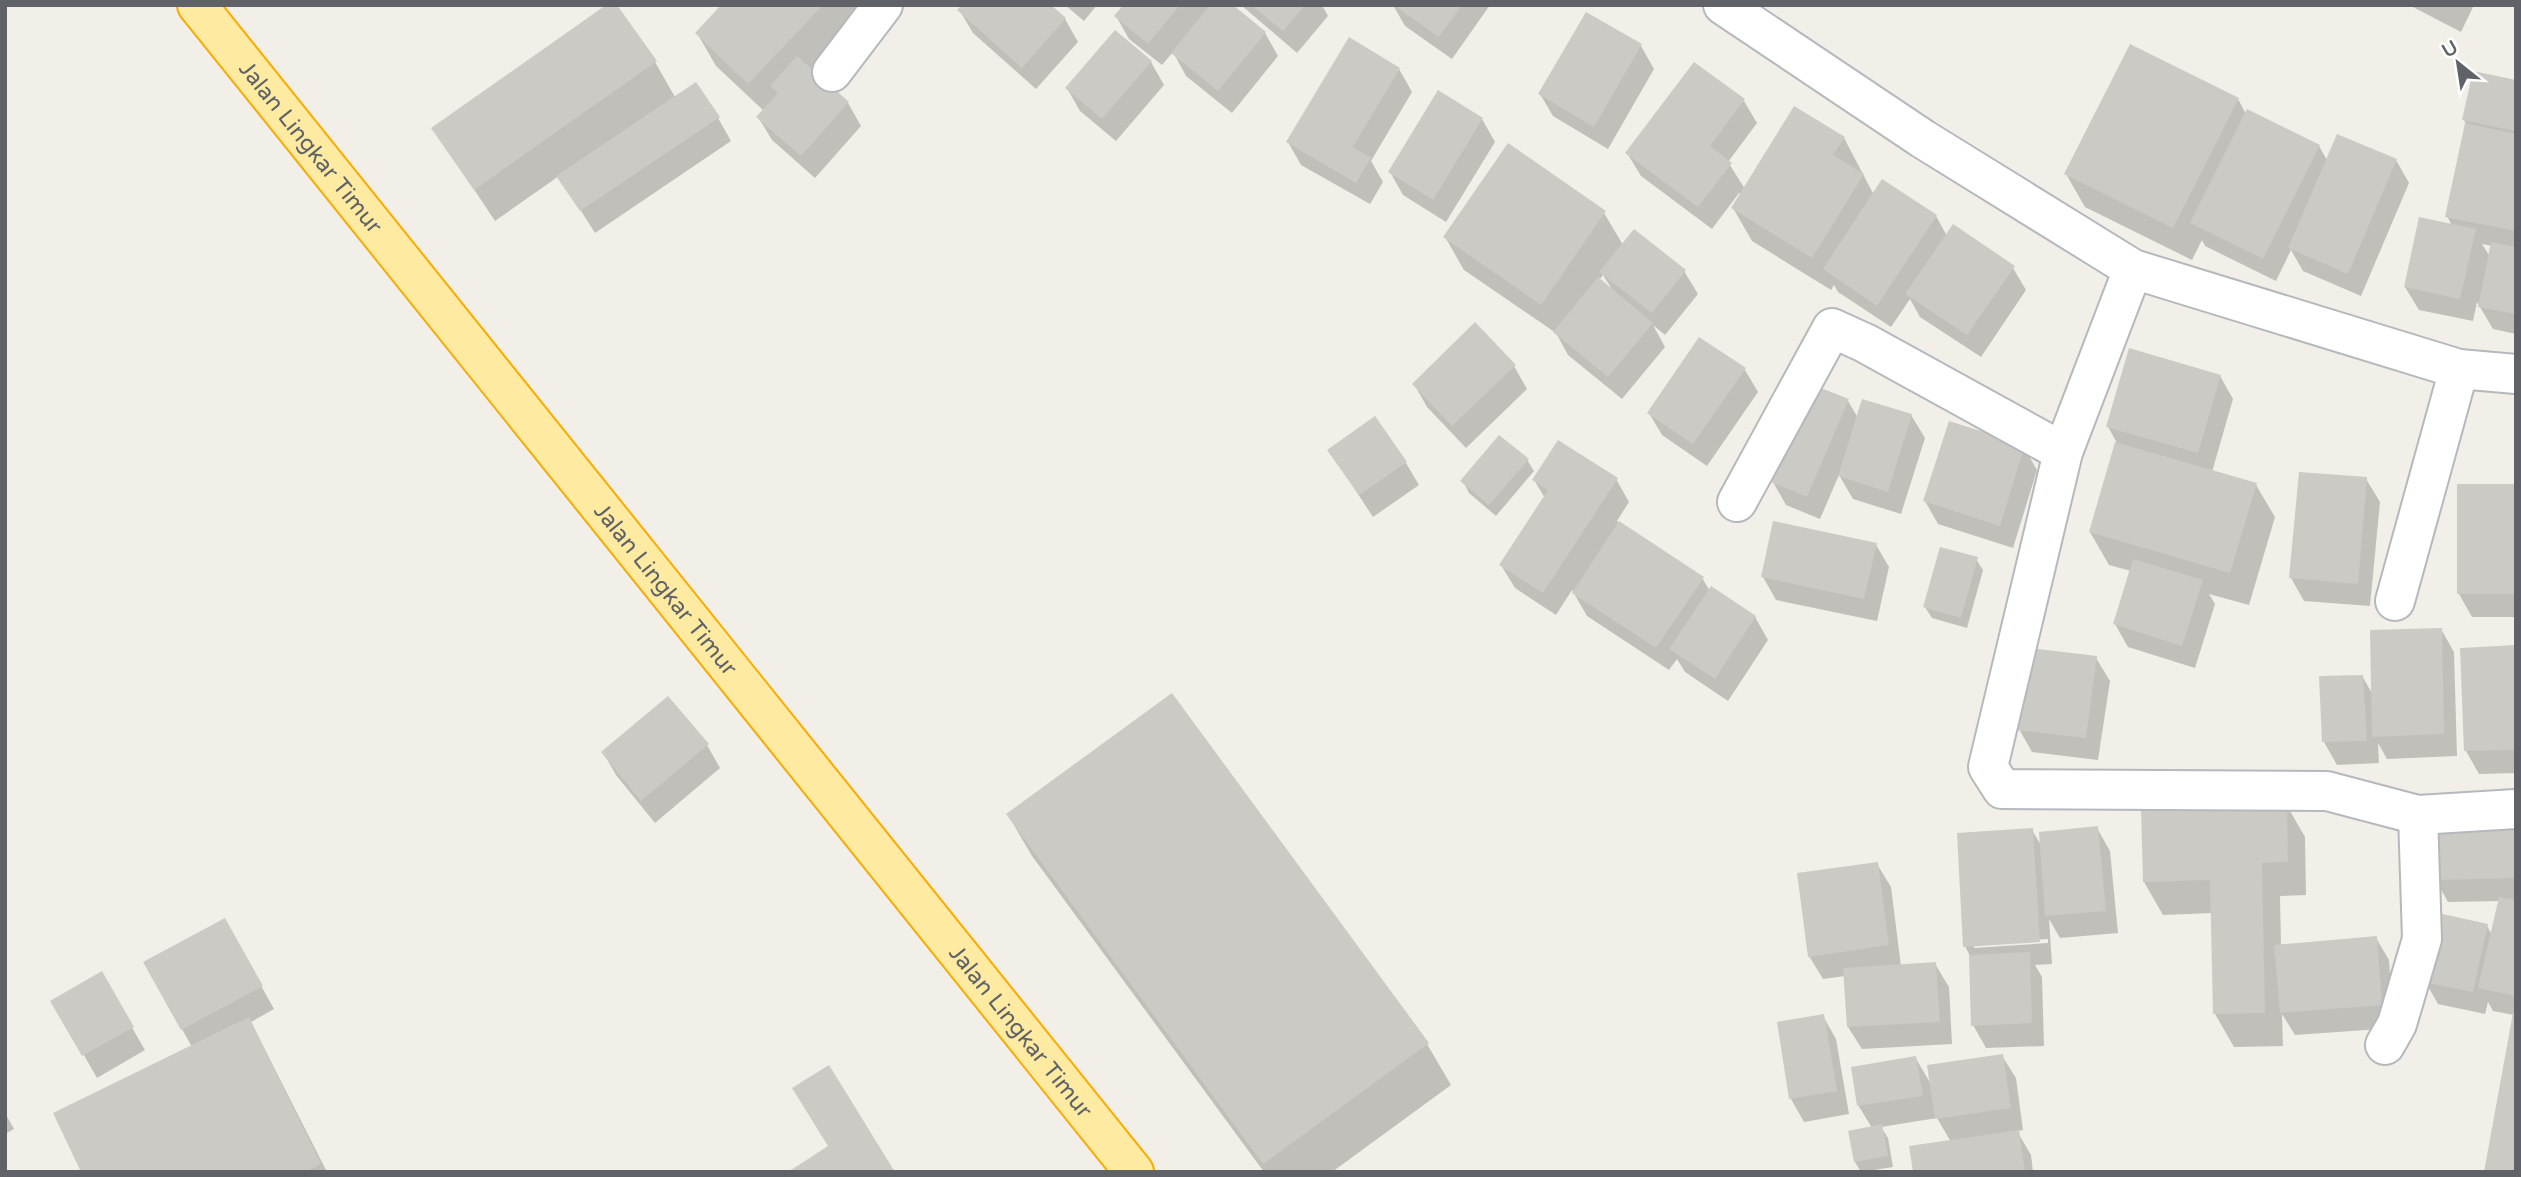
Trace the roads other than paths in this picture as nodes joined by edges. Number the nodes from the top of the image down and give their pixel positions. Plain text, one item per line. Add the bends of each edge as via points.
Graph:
1 (197, 5) edge
2 (883, 5) edge
3 (1723, 5) edge
4 (832, 72) dead end
5 (2133, 270) junction
6 (2459, 369) junction
7 (2516, 374) edge
8 (2063, 452) junction
9 (1737, 502) dead end
10 (2395, 601) dead end
11 (2516, 809) edge
12 (2418, 816) junction
13 (2385, 1045) dead end
14 (1134, 1172) edge

1 - 14 highway, Jalan Lingkar Timur
2 - 4 street
3 - 5 street via 1923,139
5 - 6 street
5 - 8 street
6 - 7 street
6 - 10 street
8 - 9 street via 1832,328
8 - 12 street via 1987,767 2002,789 2327,792
11 - 12 street
12 - 13 street via 2422,939 2397,1024

